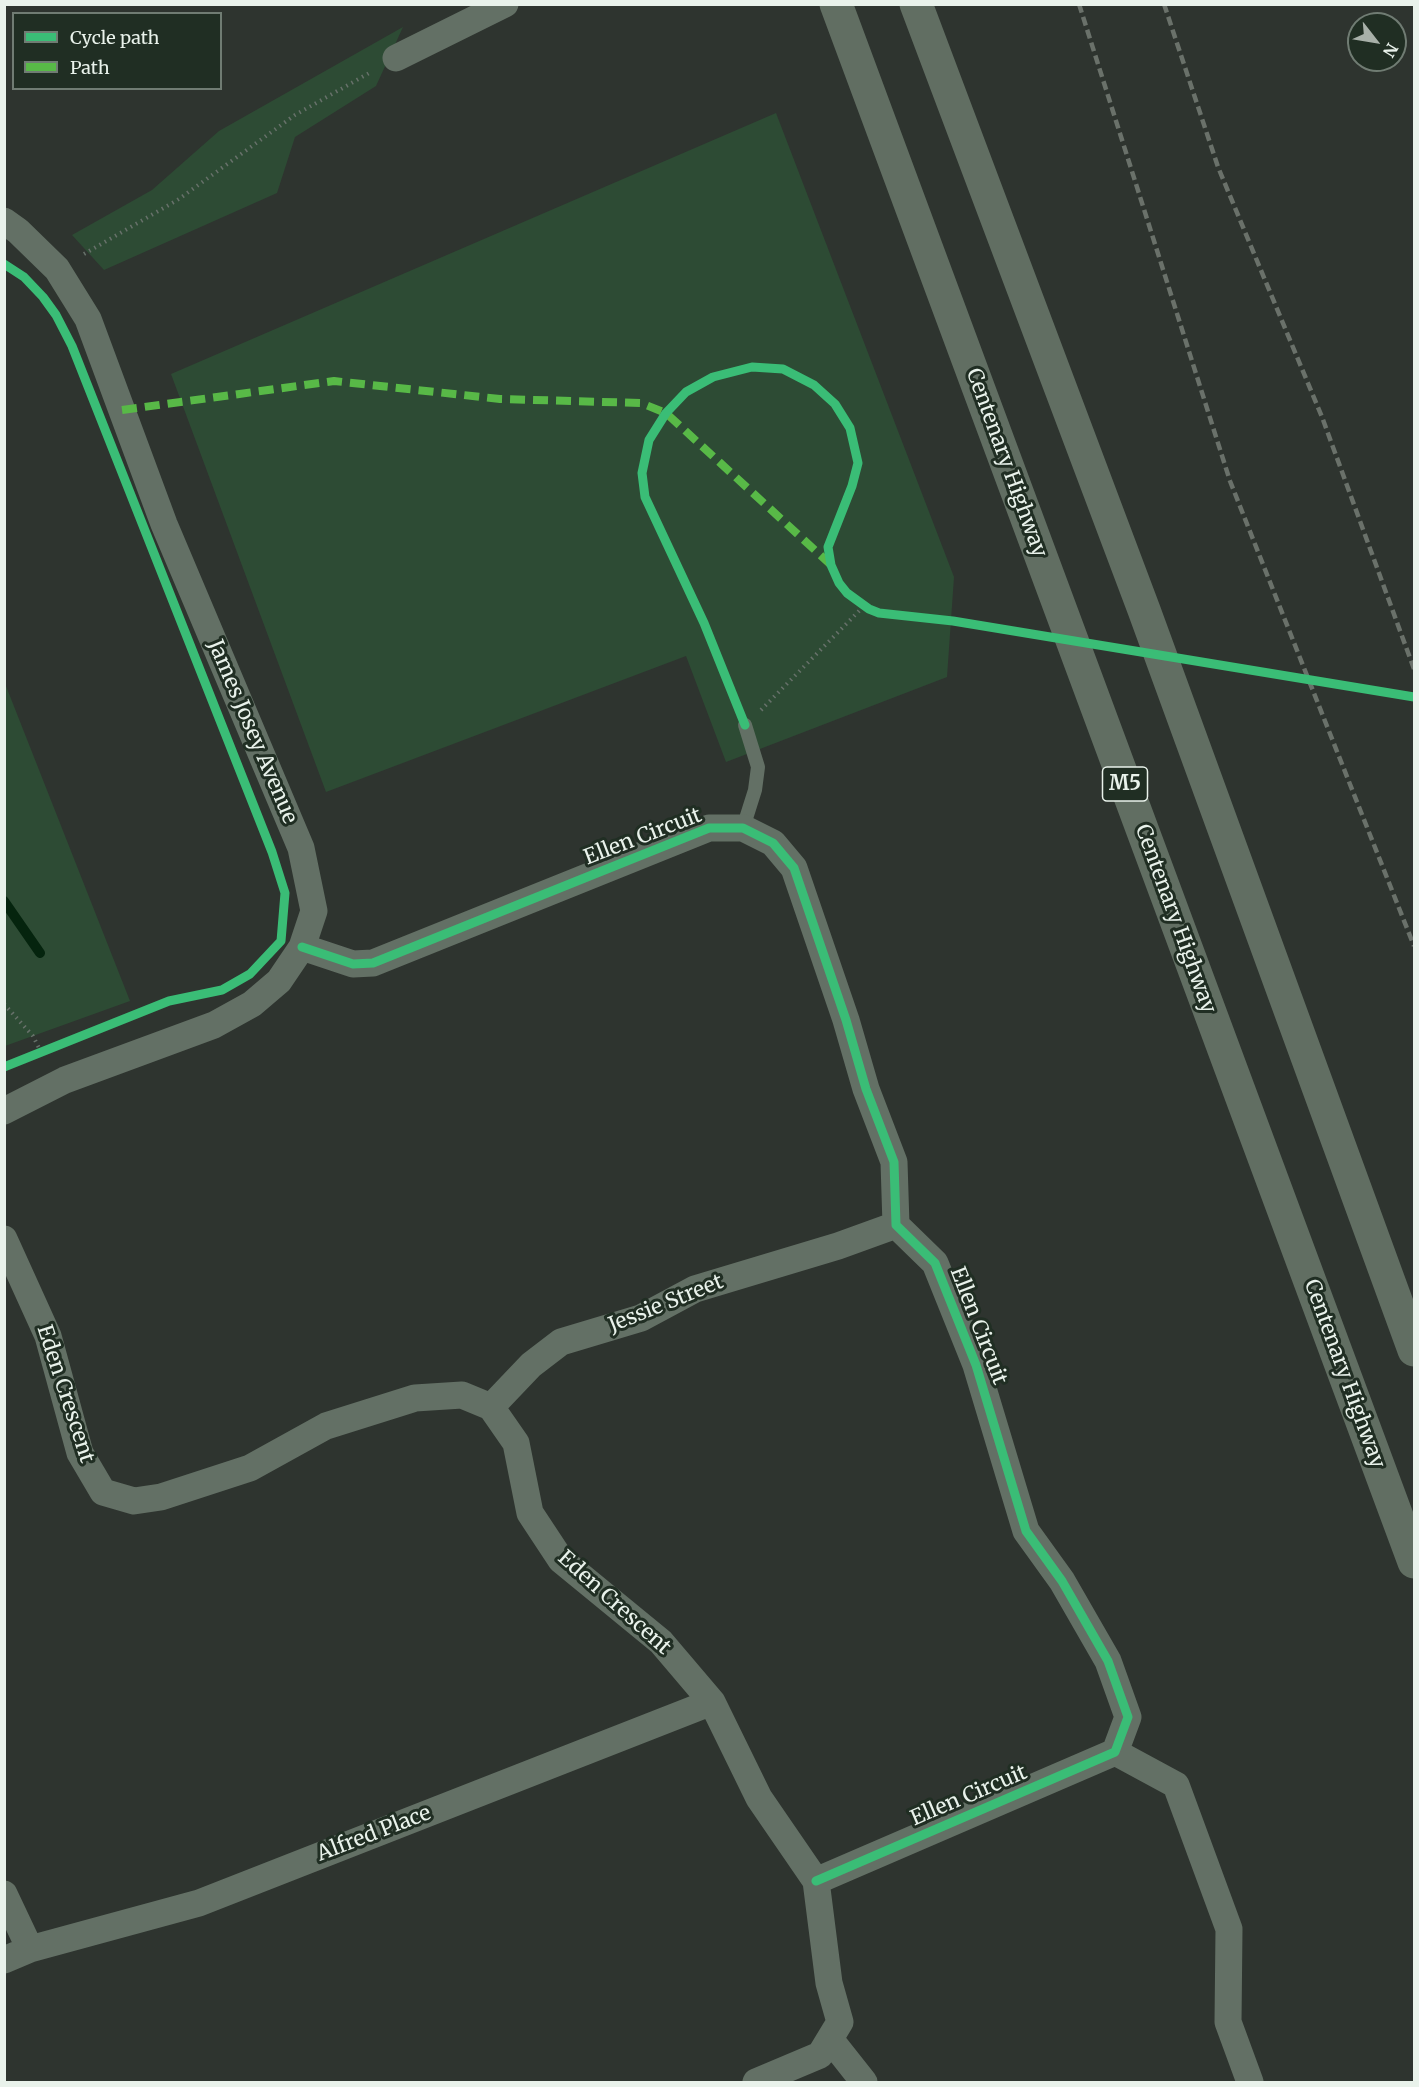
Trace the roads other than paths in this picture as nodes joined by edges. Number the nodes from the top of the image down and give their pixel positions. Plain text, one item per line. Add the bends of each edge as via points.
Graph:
1 (505, 4) edge
2 (836, 4) edge
3 (916, 4) edge
4 (453, 16) edge
5 (396, 58) road end
6 (4, 220) edge
7 (745, 725) road end
8 (743, 828) junction
9 (302, 947) junction
10 (4, 1112) edge
11 (896, 1225) junction
12 (4, 1239) edge
13 (1414, 1350) edge
14 (491, 1407) junction
15 (1414, 1562) edge
16 (712, 1702) junction
17 (1115, 1752) junction
18 (816, 1881) junction
19 (4, 1894) edge
20 (30, 1949) junction
21 (4, 1960) edge
22 (830, 2039) junction
23 (756, 2082) edge
24 (864, 2082) edge
25 (1251, 2082) edge

1 - 4 street
2 - 15 highway, Centenary Highway / M5
3 - 13 highway via 1144,610
4 - 5 street
6 - 9 street, James Josey Avenue via 57,269 88,319 164,524 302,848 314,911
7 - 8 lane via 758,768
8 - 9 street, Ellen Circuit via 709,828 373,963 353,964
8 - 11 street, Ellen Circuit via 773,843 794,868 866,1089 894,1162
9 - 10 street, James Josey Avenue via 279,981 252,1004 214,1025 65,1080
11 - 14 street, Jessie Street via 695,1289 641,1318 561,1342 531,1365
11 - 17 street, Ellen Circuit via 935,1263 976,1365 1026,1531 1062,1581 1108,1662 1128,1717
12 - 14 street, Eden Crescent via 48,1336 80,1453 103,1492 134,1501 161,1497 250,1468 326,1426 415,1398 462,1395
14 - 16 street, Eden Crescent via 516,1443 530,1513 561,1560 661,1642
16 - 18 street, Eden Crescent via 759,1798
16 - 20 street, Alfred Place via 199,1903
17 - 18 street, Ellen Circuit
17 - 25 street via 1176,1785 1229,1929 1228,2022
18 - 22 street, Eden Crescent via 829,1983 840,2022
19 - 20 street
20 - 21 street, Alfred Place
22 - 23 street, Eden Crescent via 820,2055
22 - 24 street

